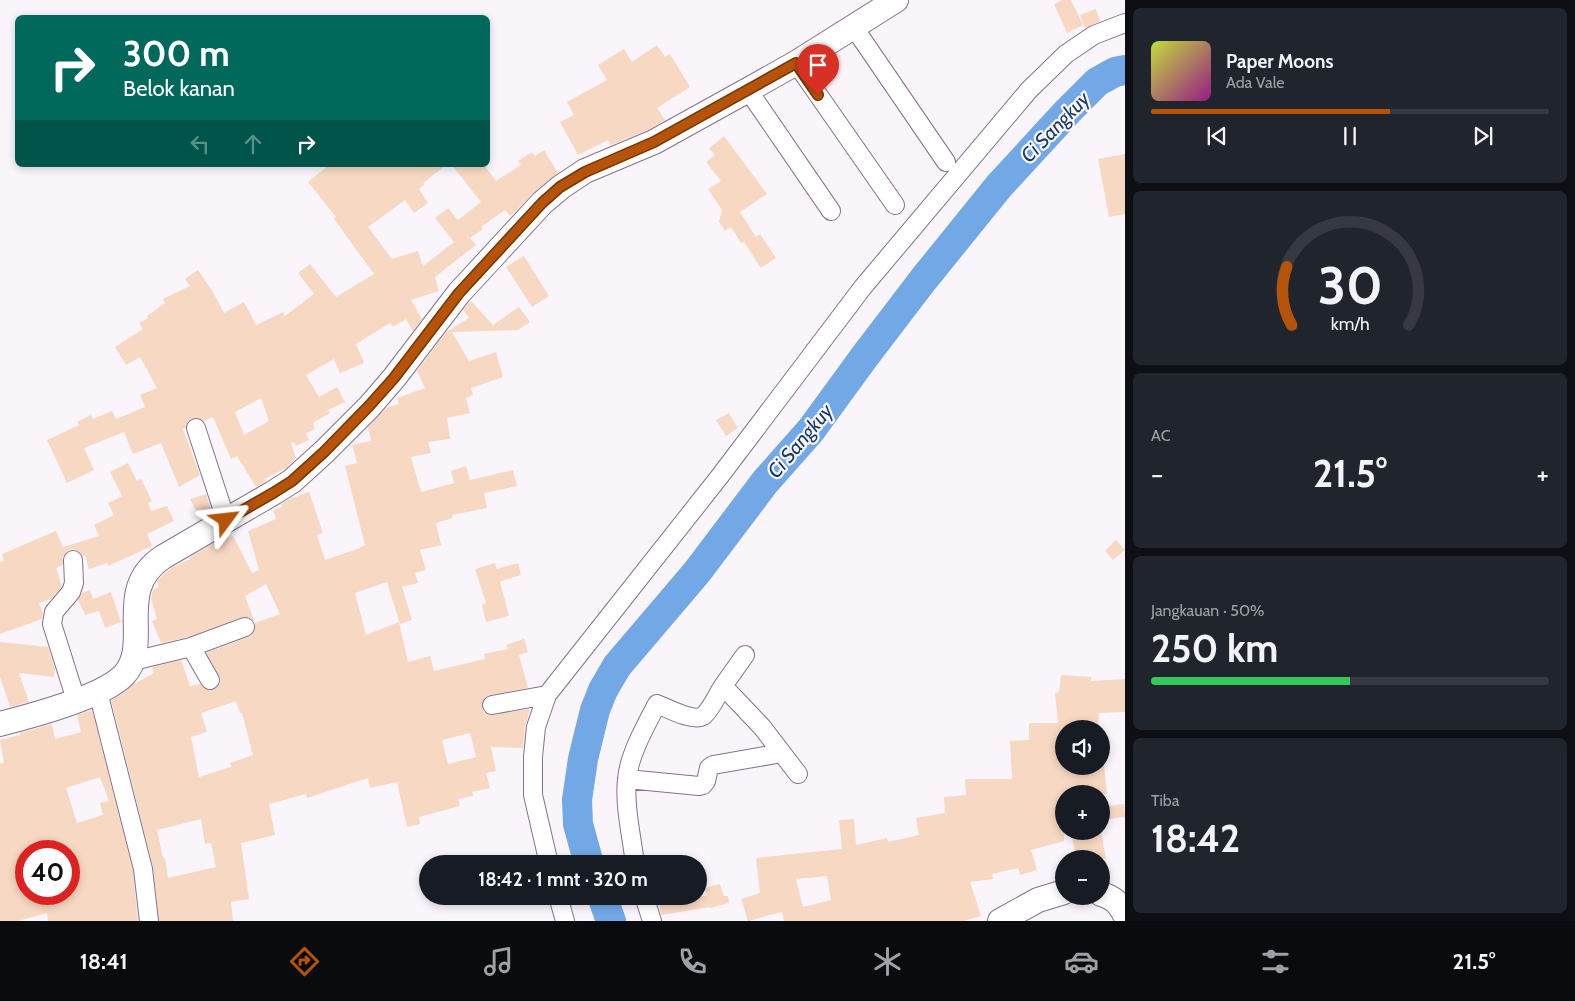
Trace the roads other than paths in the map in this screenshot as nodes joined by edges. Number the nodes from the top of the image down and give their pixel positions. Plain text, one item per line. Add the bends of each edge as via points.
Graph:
1 (896, 0) edge
2 (1125, 23) edge
3 (853, 26) junction
4 (796, 63) junction
5 (748, 90) junction
6 (946, 162) dead end
7 (895, 205) dead end
8 (831, 211) dead end
9 (196, 428) dead end
10 (226, 520) junction
11 (73, 560) dead end
12 (245, 627) dead end
13 (191, 647) junction
14 (745, 655) dead end
15 (133, 661) junction
16 (210, 680) dead end
17 (723, 686) junction
18 (98, 692) junction
19 (547, 695) junction
20 (76, 700) junction
21 (492, 705) dead end
22 (0, 724) edge
23 (782, 753) junction
24 (798, 774) dead end
25 (627, 778) junction
26 (547, 855) edge
27 (634, 855) edge
28 (1055, 895) edge
29 (561, 905) edge
30 (647, 905) edge
31 (150, 921) edge
32 (565, 921) edge
33 (652, 921) edge
34 (1000, 921) edge

1 - 3 street
2 - 19 street via 1094,35 1066,54 1029,90 863,288
3 - 4 street
3 - 6 street
4 - 5 street
4 - 7 street
5 - 8 street
5 - 10 street via 654,142 585,172 560,187 459,293 394,378 324,452 286,485
9 - 10 street
10 - 15 street via 162,556 147,569 138,592
11 - 20 street via 74,583 71,592 54,612 52,624
12 - 13 street
13 - 15 street
13 - 16 street
14 - 17 street
15 - 18 street via 124,675
17 - 23 street via 755,718
17 - 25 street via 706,712 697,718 657,704 639,740
18 - 20 street
18 - 31 street via 143,868
19 - 21 street
19 - 26 street via 536,728 533,757 533,794
20 - 22 street
23 - 24 street
23 - 25 street via 713,765 704,784 699,786
25 - 27 street
28 - 34 street via 1038,900
29 - 32 street
30 - 33 street

